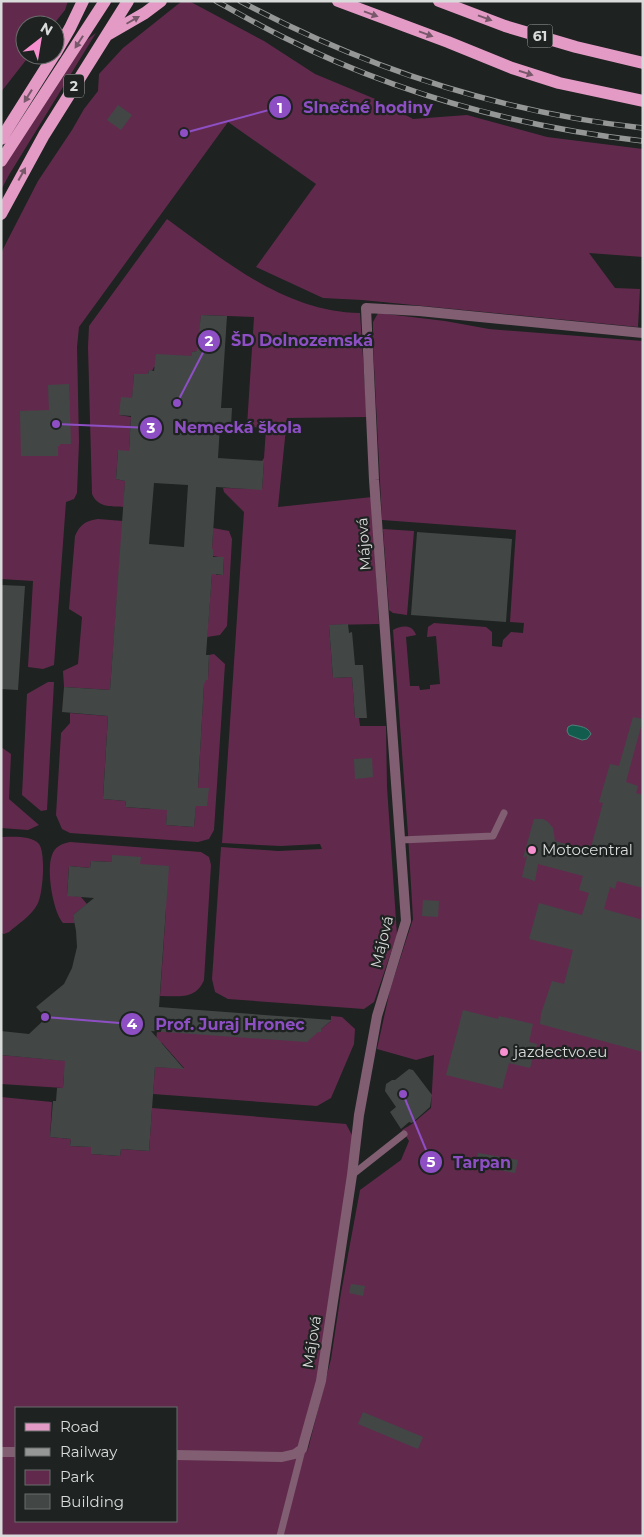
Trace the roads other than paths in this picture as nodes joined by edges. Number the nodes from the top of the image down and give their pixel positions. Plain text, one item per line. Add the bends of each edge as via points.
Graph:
1 (83, 1) edge
2 (105, 1) edge
3 (128, 1) edge
4 (161, 1) edge
5 (338, 1) edge
6 (439, 1) edge
7 (65, 37) edge
8 (104, 37) junction
9 (643, 63) edge
10 (48, 65) edge
11 (643, 101) edge
12 (1, 140) edge
13 (1, 160) edge
14 (1, 214) edge
15 (643, 333) edge
16 (504, 813) dead end
17 (400, 840) junction
18 (404, 1134) dead end
19 (352, 1175) junction
20 (302, 1449) junction
21 (1, 1452) edge
22 (15, 1452) edge
23 (178, 1455) edge
24 (280, 1536) edge

1 - 7 main road, 2
2 -> 13 main road
3 - 8 main road
8 -> 4 main road, 2
5 -> 11 main road via 512,68 559,83
6 -> 9 main road, 61 via 506,26
14 -> 8 main road, 2 via 44,135
10 -> 12 main road, 2
15 - 17 street, Májová via 366,308 374,480
16 - 17 lane via 493,836
17 - 19 street, Májová via 406,921 377,1016
18 - 19 lane
19 - 20 street, Májová via 321,1381
20 - 23 street via 282,1457
20 - 24 lane
21 - 22 street

